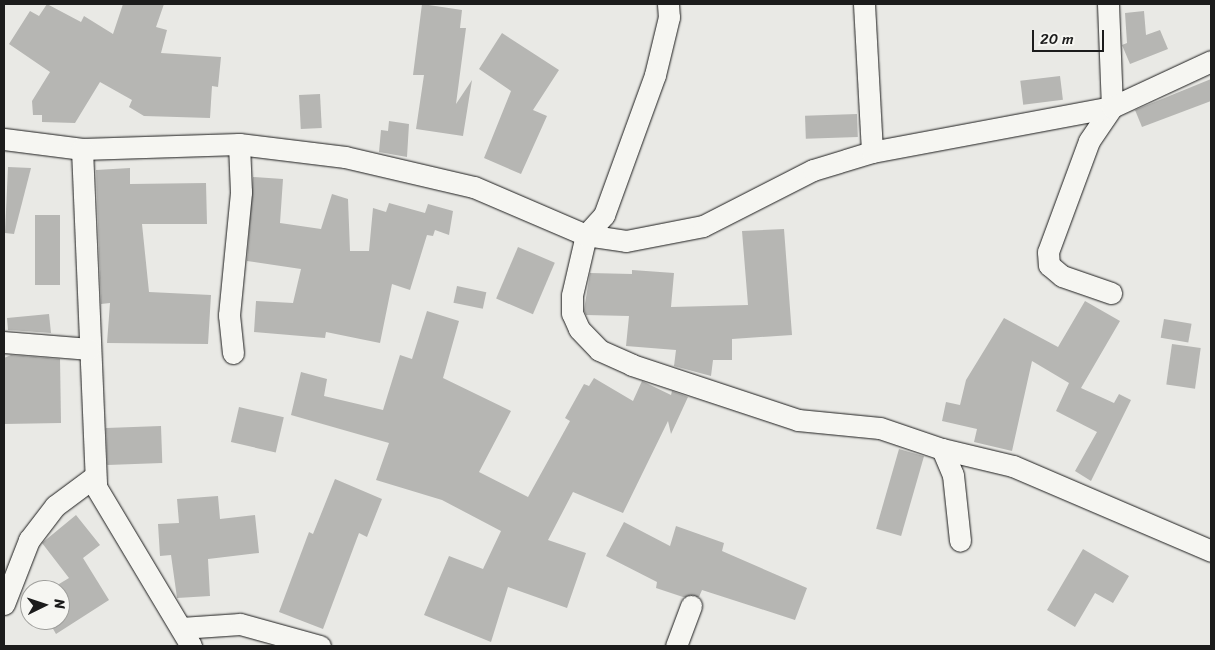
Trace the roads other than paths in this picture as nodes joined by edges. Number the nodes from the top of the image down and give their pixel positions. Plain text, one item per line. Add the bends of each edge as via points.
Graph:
1 (668, 4) edge
2 (864, 4) edge
3 (1108, 4) edge
4 (1211, 61) edge
5 (1112, 107) junction
6 (4, 138) edge
7 (239, 144) junction
8 (82, 149) junction
9 (872, 152) junction
10 (586, 235) junction
11 (1111, 293) dead end
12 (4, 342) edge
13 (89, 349) junction
14 (233, 353) dead end
15 (942, 449) junction
16 (94, 477) junction
17 (960, 541) dead end
18 (1211, 551) edge
19 (4, 604) edge
20 (691, 606) dead end
21 (181, 628) junction
22 (191, 646) edge
23 (320, 646) edge
24 (676, 646) edge

1 - 10 street via 669,16 655,76 604,215
2 - 9 street
3 - 5 street
4 - 5 street
5 - 9 street
5 - 11 street via 1089,141 1048,252 1049,265 1062,276
6 - 8 street
7 - 8 street
7 - 10 street via 345,157 474,187
7 - 14 street via 241,192 229,315
8 - 13 street
9 - 10 street via 814,170 703,226 626,242
10 - 15 street via 572,313 586,340 599,350 798,420 880,428
12 - 13 street
13 - 16 street
15 - 17 street via 953,475
15 - 18 street via 1013,466
16 - 19 street via 56,506 29,540
16 - 21 street via 108,508
20 - 24 street
21 - 22 street
21 - 23 street via 240,624

